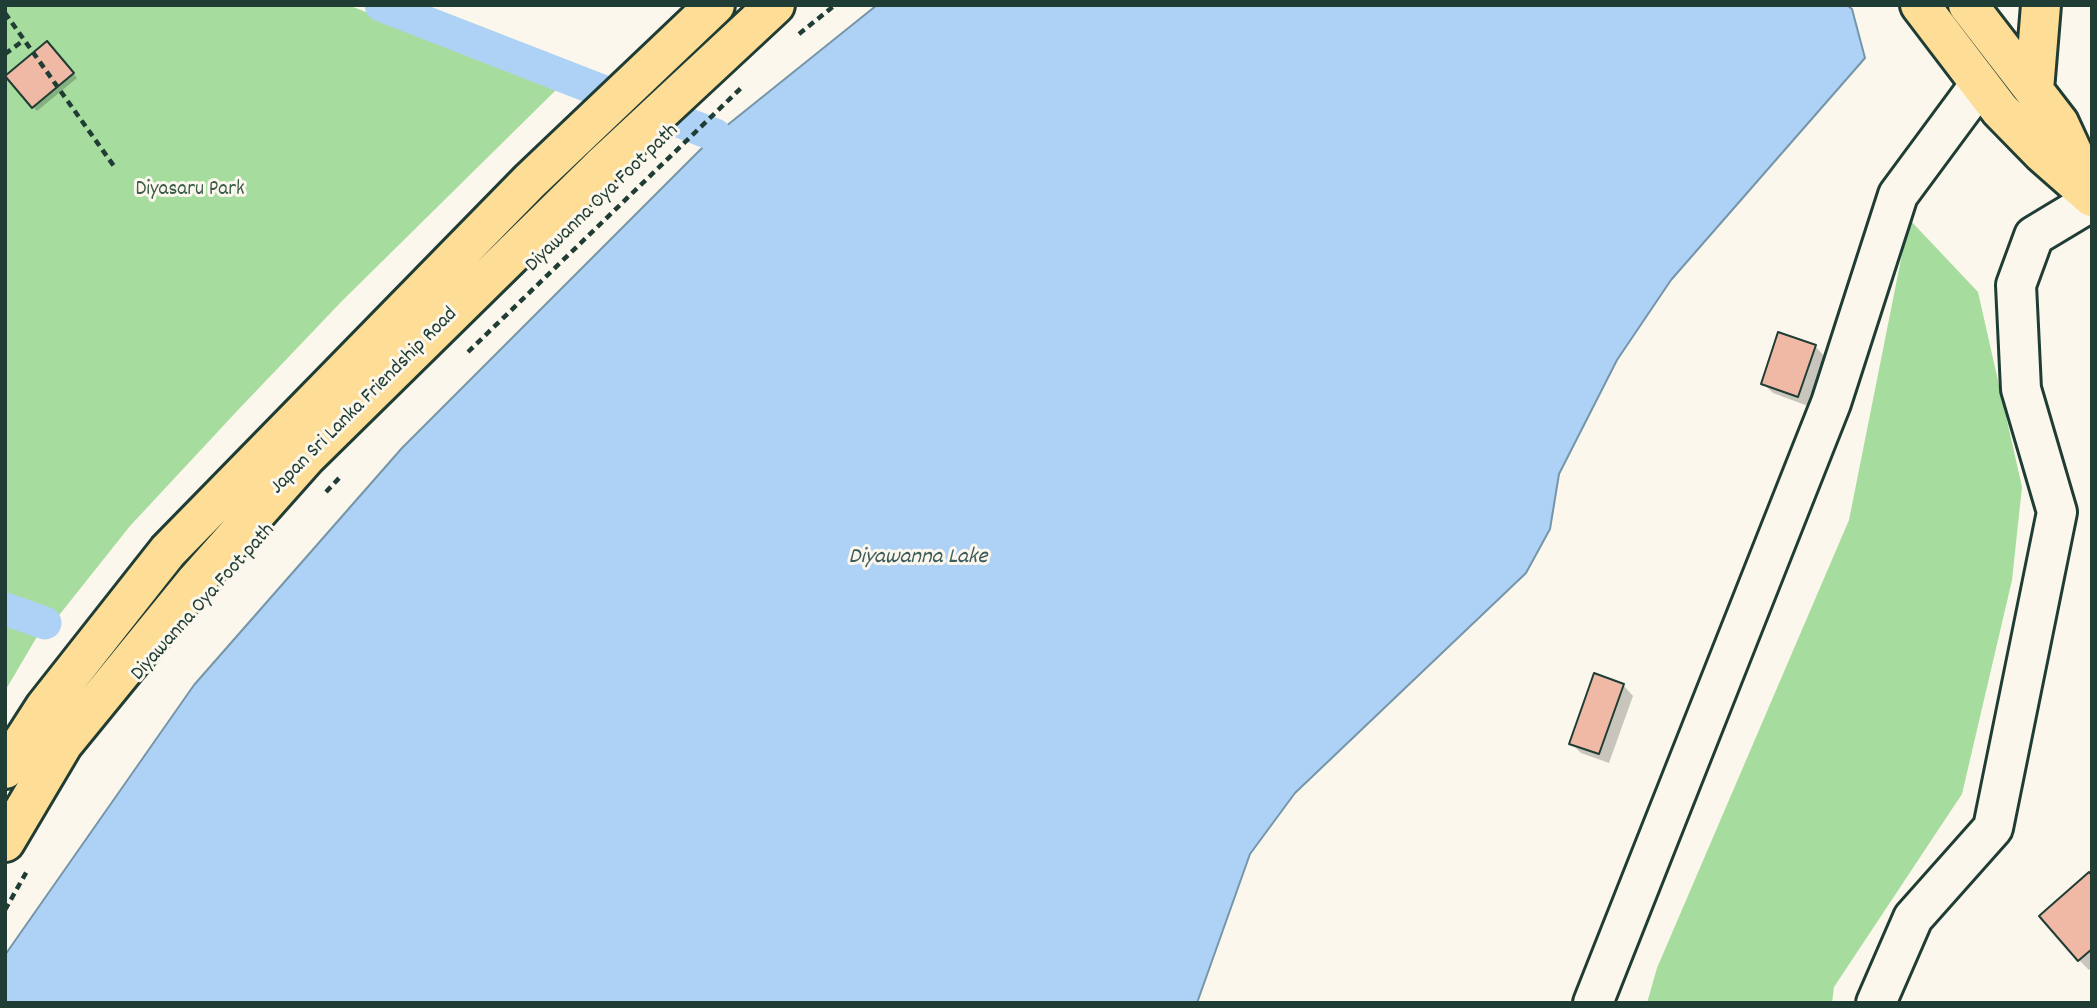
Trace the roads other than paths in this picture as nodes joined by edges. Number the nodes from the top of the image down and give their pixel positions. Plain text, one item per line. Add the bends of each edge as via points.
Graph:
1 (715, 5) edge
2 (775, 5) edge
3 (1968, 5) edge
4 (2041, 5) edge
5 (1936, 11) edge
6 (1980, 84) junction
7 (2034, 90) junction
8 (2092, 197) edge
9 (5, 769) edge
10 (18, 853) edge
11 (1593, 1003) edge
12 (1876, 1003) edge

1 - 9 main road, Japan Sri Lanka Friendship Road via 578,135 169,551 45,706
2 - 10 main road, Japan Sri Lanka Friendship Road via 601,167 307,456 196,581 63,744
3 - 7 main road
4 - 7 main road
5 - 6 main road
6 - 8 main road via 2026,137
6 - 11 street via 1898,195 1831,403
7 - 8 main road via 2059,123
8 - 12 street via 2034,236 2016,285 2021,389 2057,512 1993,828 1913,918

